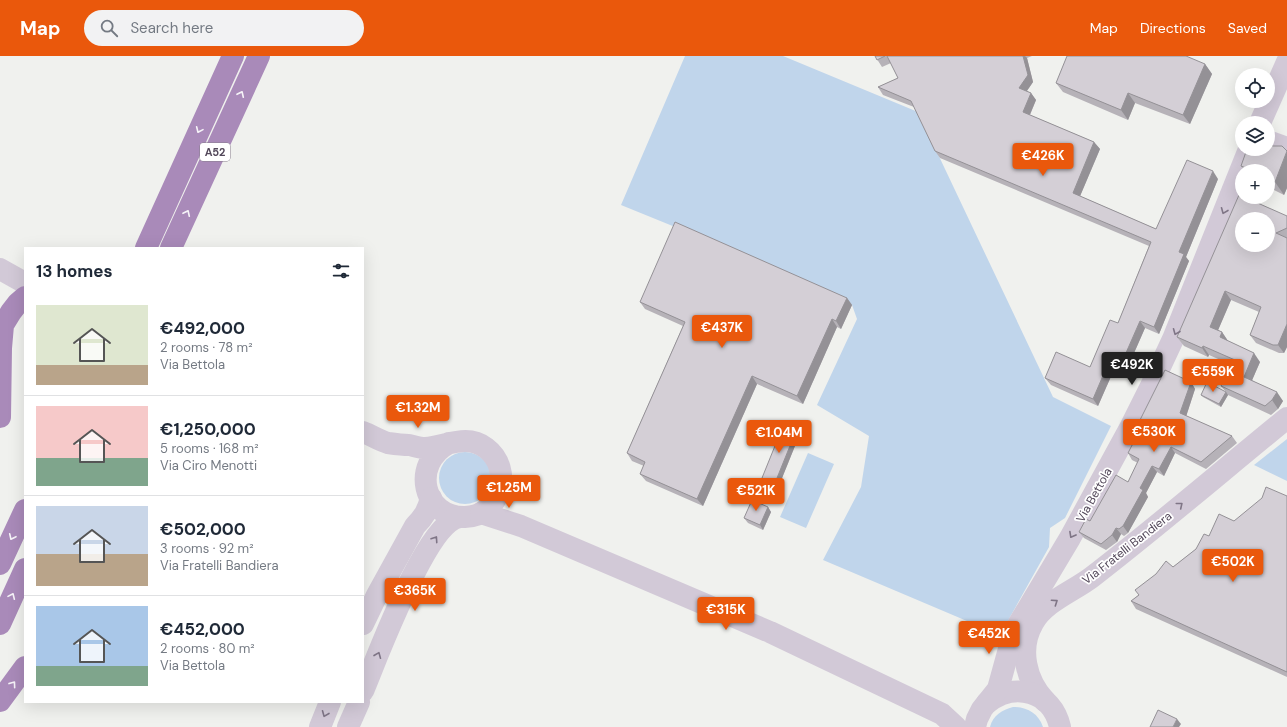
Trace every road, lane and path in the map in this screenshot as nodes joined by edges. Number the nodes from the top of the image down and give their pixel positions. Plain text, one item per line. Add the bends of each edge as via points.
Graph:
1 (233, 56) edge
2 (259, 56) edge
3 (1287, 62) edge
4 (1287, 95) edge
5 (1263, 116) edge
6 (1275, 144) edge
7 (1287, 148) edge
8 (1247, 156) edge
9 (146, 247) edge
10 (171, 247) edge
11 (0, 257) edge
12 (0, 269) edge
13 (24, 269) edge
14 (24, 282) edge
15 (24, 299) edge
16 (2, 322) edge
17 (0, 417) edge
18 (1287, 418) edge
19 (364, 432) edge
20 (387, 442) junction
21 (449, 443) junction
22 (502, 481) junction
23 (428, 492) junction
24 (24, 512) edge
25 (481, 513) junction
26 (460, 517) junction
27 (521, 526) junction
28 (0, 564) edge
29 (24, 571) edge
30 (364, 622) edge
31 (0, 624) edge
32 (24, 668) edge
33 (364, 689) edge
34 (0, 701) edge
35 (1045, 701) junction
36 (330, 703) edge
37 (359, 703) edge
38 (988, 703) junction
39 (949, 720) edge
40 (1060, 724) edge
41 (320, 727) edge
42 (348, 727) edge
43 (974, 727) edge

1 -> 9 highway, A52
10 -> 2 highway, A52
3 - 5 street
4 - 5 street via 1275,99
6 - 7 street
8 -> 38 street, Via Bettola via 1173,339 1152,384 1070,538 1018,625 1000,684
11 - 13 street
12 - 14 street
15 - 16 highway
16 - 17 highway
35 -> 18 street, Via Fratelli Bandiera via 1031,678 1025,650 1029,630 1039,614 1091,578
19 - 20 street
20 - 21 street via 425,448
20 - 23 street via 415,466
21 - 22 street via 466,440 485,447 499,463
21 - 23 street via 430,460 425,477
22 - 25 street via 499,494
22 - 27 street via 507,503
23 - 26 street via 442,510
23 - 30 street via 428,508 424,517 415,526
24 -> 28 highway
25 - 26 street
25 - 27 street
33 -> 26 street via 401,600 418,567 441,530 452,520
27 - 39 street via 770,632
31 -> 29 highway
34 -> 32 highway
35 - 38 street via 1029,692 1016,691 999,695
35 - 40 street, Via Fratelli Bandiera via 1053,709
36 -> 41 street
37 - 42 street
38 - 39 street
38 - 43 street, Via Bettola via 978,715

